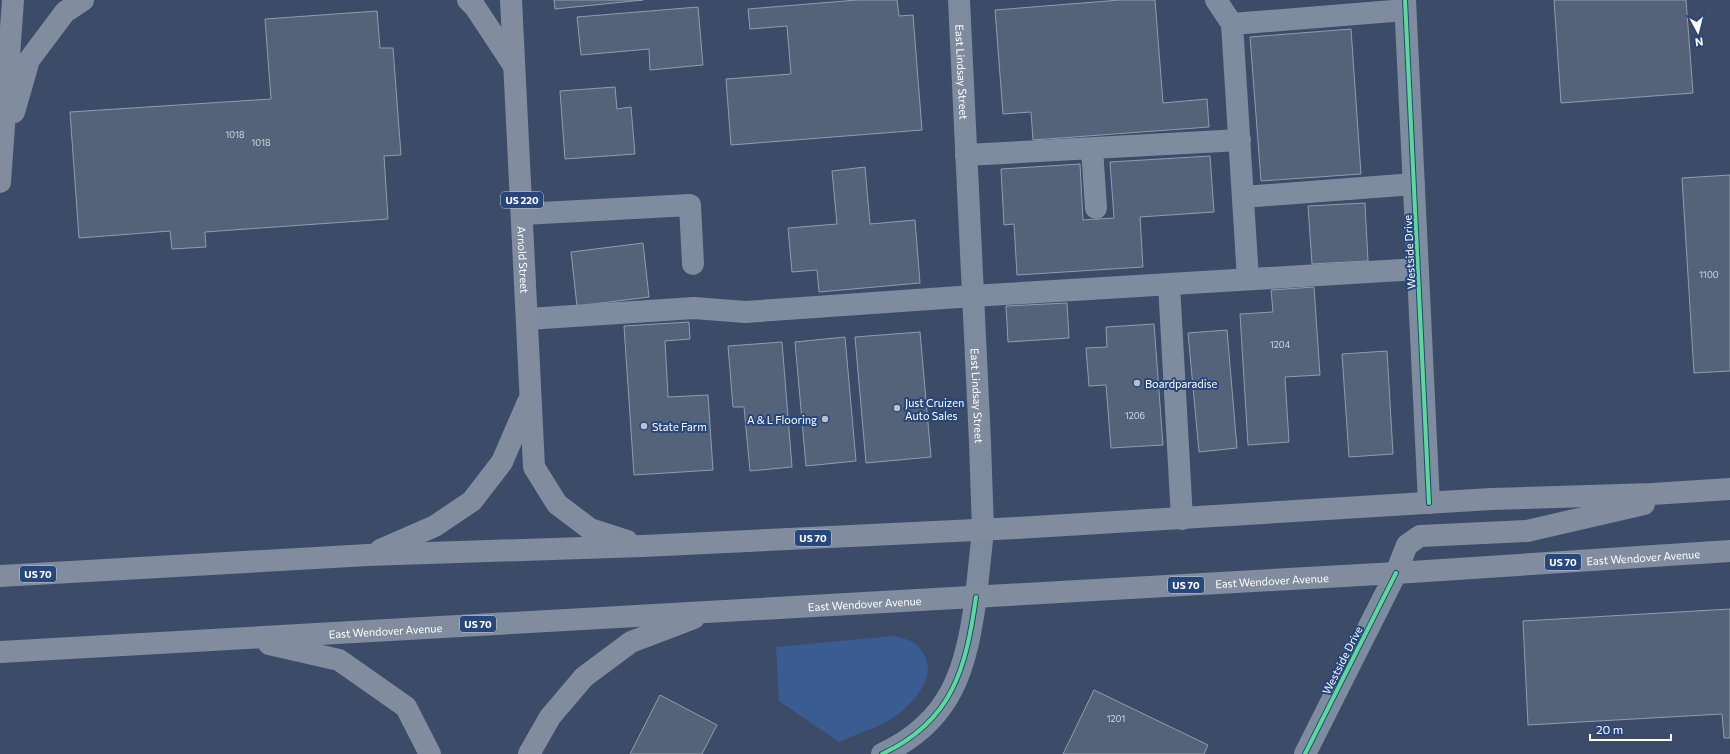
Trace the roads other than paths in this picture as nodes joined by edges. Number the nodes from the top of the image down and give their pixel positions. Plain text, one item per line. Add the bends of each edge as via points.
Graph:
1 (13, 0) edge
2 (83, 0) edge
3 (468, 0) edge
4 (511, 0) edge
5 (959, 0) edge
6 (1216, 0) edge
7 (1405, 5) edge
8 (1232, 24) junction
9 (514, 66) junction
10 (1240, 140) junction
11 (1092, 149) junction
12 (966, 156) junction
13 (2, 157) junction
14 (0, 182) edge
15 (1414, 184) junction
16 (1243, 197) junction
17 (1096, 208) dead end
18 (522, 214) junction
19 (693, 264) dead end
20 (1418, 269) junction
21 (1248, 280) junction
22 (1170, 284) junction
23 (973, 296) junction
24 (528, 319) junction
25 (530, 399) junction
26 (1730, 489) edge
27 (1702, 491) junction
28 (1430, 503) junction
29 (1182, 519) junction
30 (983, 530) junction
31 (643, 546) junction
32 (1730, 551) edge
33 (368, 555) junction
34 (1396, 573) junction
35 (0, 576) edge
36 (976, 597) junction
37 (712, 611) junction
38 (244, 638) junction
39 (0, 652) edge
40 (430, 754) edge
41 (529, 754) edge
42 (882, 754) edge
43 (1305, 754) edge

1 - 13 highway
2 - 13 highway via 64,12 29,60
3 - 9 highway
4 - 9 highway, Arnold Street / US 220
5 - 12 main road, East Lindsay Street
6 - 8 street
7 - 8 street
7 - 15 street, Westside Drive
8 - 10 street
9 - 18 highway, Arnold Street / US 220
10 - 11 street
10 - 16 street
11 - 12 street
11 - 17 street
12 - 23 main road, East Lindsay Street
13 - 14 highway
15 - 16 street
15 - 20 street, Westside Drive
16 - 21 street
18 - 19 street via 690,205
18 - 24 highway, Arnold Street / US 220
20 - 21 street
20 - 28 street, Westside Drive
21 - 22 street
22 - 23 street
22 - 29 street
23 - 24 street via 745,312 694,308
23 - 30 main road, East Lindsay Street
24 - 25 highway, Arnold Street / US 220
25 - 31 highway, US 220 via 534,467 557,504 590,529
25 - 33 highway via 502,462 472,501 435,526
26 - 27 highway, US 70
27 - 28 highway, US 70
27 - 34 highway via 1527,531 1420,536 1408,545
28 - 29 highway, US 70
29 - 30 highway, US 70
30 - 31 highway, US 70
30 - 36 main road, East Lindsay Street
31 - 33 highway, US 70
32 - 34 highway, East Wendover Avenue / US 70
33 - 35 highway, US 70
34 - 36 highway, East Wendover Avenue / US 70
34 - 43 street, Westside Drive
36 - 37 highway, East Wendover Avenue / US 70
36 - 42 street, East Lindsay Street via 970,642 960,675 946,702 909,740
37 - 38 highway, East Wendover Avenue / US 70
37 - 41 highway via 631,642 584,677 550,717
38 - 39 highway, East Wendover Avenue / US 70
38 - 40 highway via 339,660 406,707

